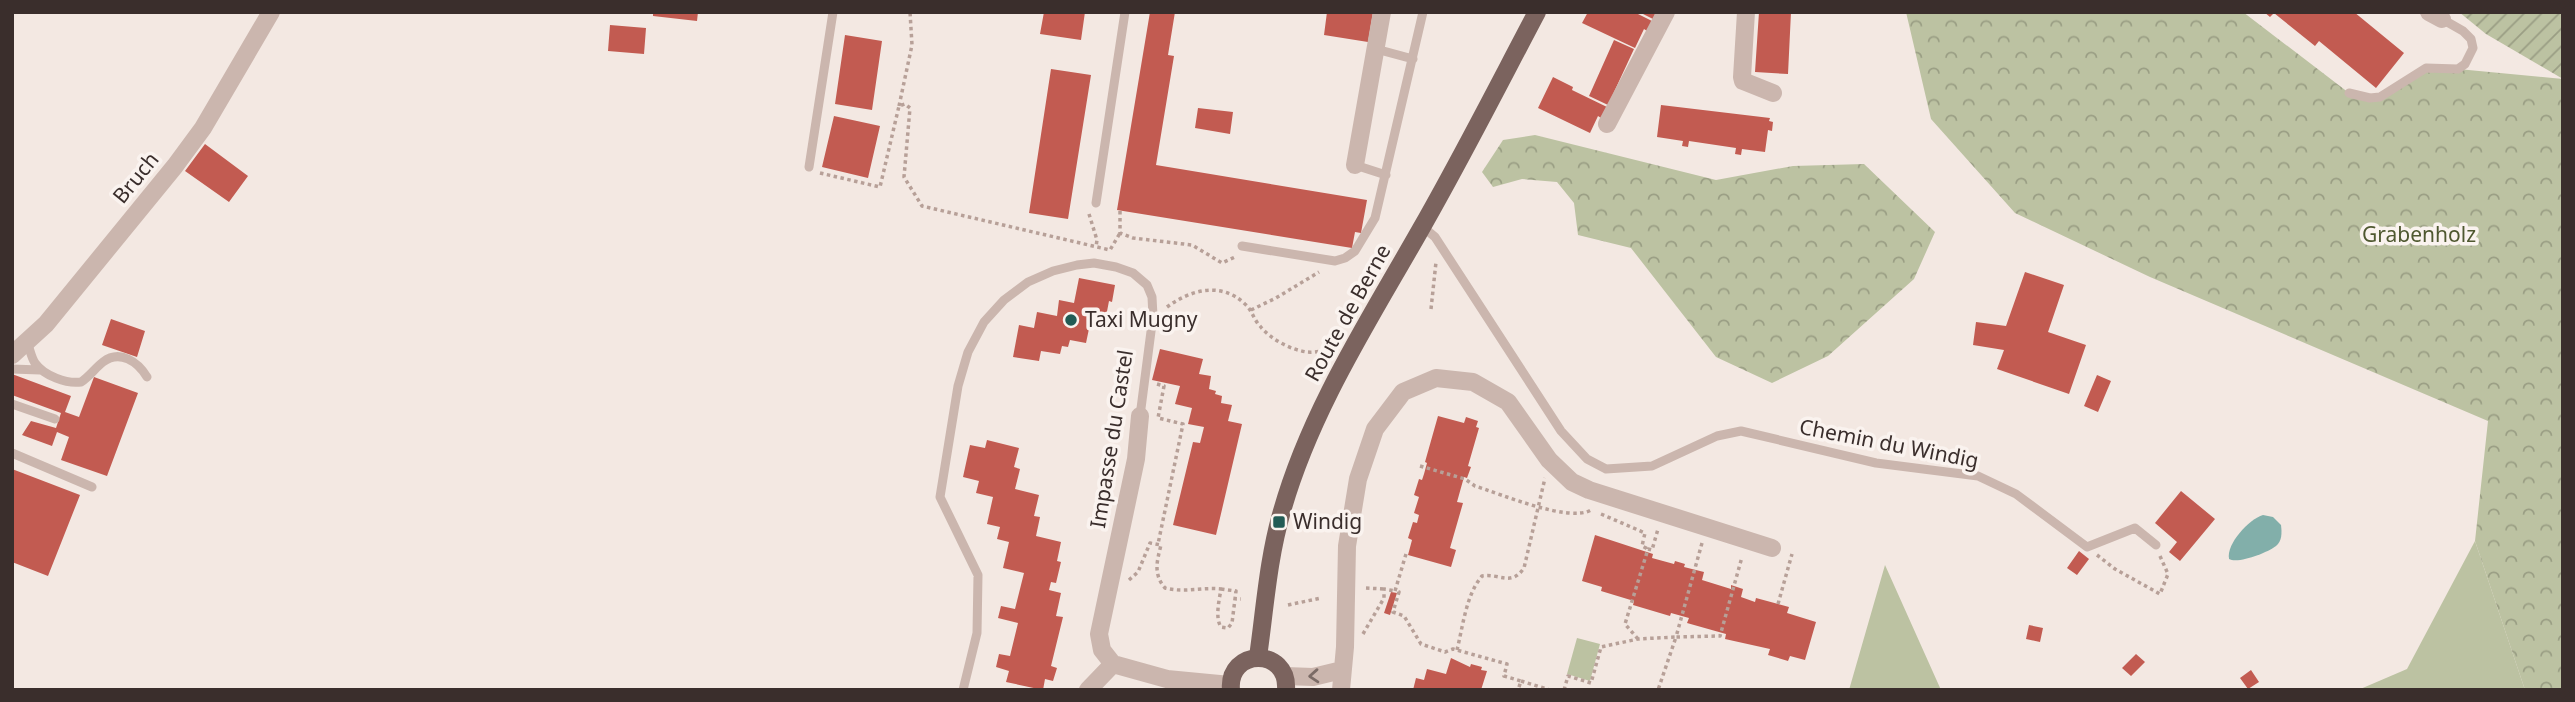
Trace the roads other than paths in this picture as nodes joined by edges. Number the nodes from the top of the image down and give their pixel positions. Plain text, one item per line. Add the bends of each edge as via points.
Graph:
1 (271, 12) edge
2 (833, 12) edge
3 (1125, 12) edge
4 (1382, 12) edge
5 (1423, 12) edge
6 (1536, 12) edge
7 (1666, 12) edge
8 (1746, 12) edge
9 (2436, 15) edge
10 (1376, 49) junction
11 (1413, 59) junction
12 (1773, 93) dead end
13 (2348, 93) dead end
14 (1607, 124) dead end
15 (1354, 165) joint
16 (808, 167) road end
17 (1386, 175) junction
18 (1096, 203) dead end
19 (1423, 227) junction
20 (1242, 246) road end
21 (27, 342) junction
22 (12, 355) edge
23 (12, 369) edge
24 (40, 370) junction
25 (147, 377) dead end
26 (12, 404) edge
27 (1140, 415) joint
28 (55, 419) dead end
29 (12, 453) edge
30 (92, 487) dead end
31 (2156, 545) road end
32 (1772, 548) dead end
33 (1258, 657) junction
34 (1113, 664) junction
35 (1342, 670) junction
36 (1285, 683) edge
37 (1230, 687) edge
38 (963, 690) edge
39 (1088, 690) edge
40 (1340, 690) edge

1 - 21 street, Bruch via 203,128 175,166
2 - 16 lane
3 - 18 lane
4 - 10 street
5 - 11 lane
6 - 19 main road, Route de Berne
7 - 14 street
8 - 12 street via 1743,81
9 - 13 lane via 2471,39 2473,48 2465,64 2458,69 2426,68 2380,97
10 - 11 lane
10 - 15 street
11 - 17 lane
15 - 17 lane
17 - 20 lane via 1374,218 1355,251 1345,258 1335,261
19 - 31 lane, Chemin du Windig via 1438,241 1561,431 1587,459 1606,469 1652,466 1717,436 1741,431 1876,463 1978,476 2015,494 2087,547 2135,528
19 - 33 main road, Route de Berne via 1355,345 1303,451 1279,522
21 - 22 street, Bruch
21 - 24 lane
23 - 24 lane
24 - 25 lane via 68,382 81,382 105,360 119,356 141,366
26 - 28 lane
27 - 34 street, Impasse du Castel via 1136,459 1099,634 1102,650
27 - 38 lane, Impasse du Castel via 1153,316 1147,285 1133,273 1094,264 1053,271 1028,282 984,322 968,352 958,386 940,497 978,575 977,632
29 - 30 lane
32 - 35 street via 1589,491 1549,460 1508,402 1473,382 1436,379 1402,392 1375,429 1358,479 1347,546
33 - 36 main road via 1275,663
33 - 37 main road via 1236,669
34 - 37 street via 1167,679
34 - 39 street
35 -> 36 street
35 - 40 street

